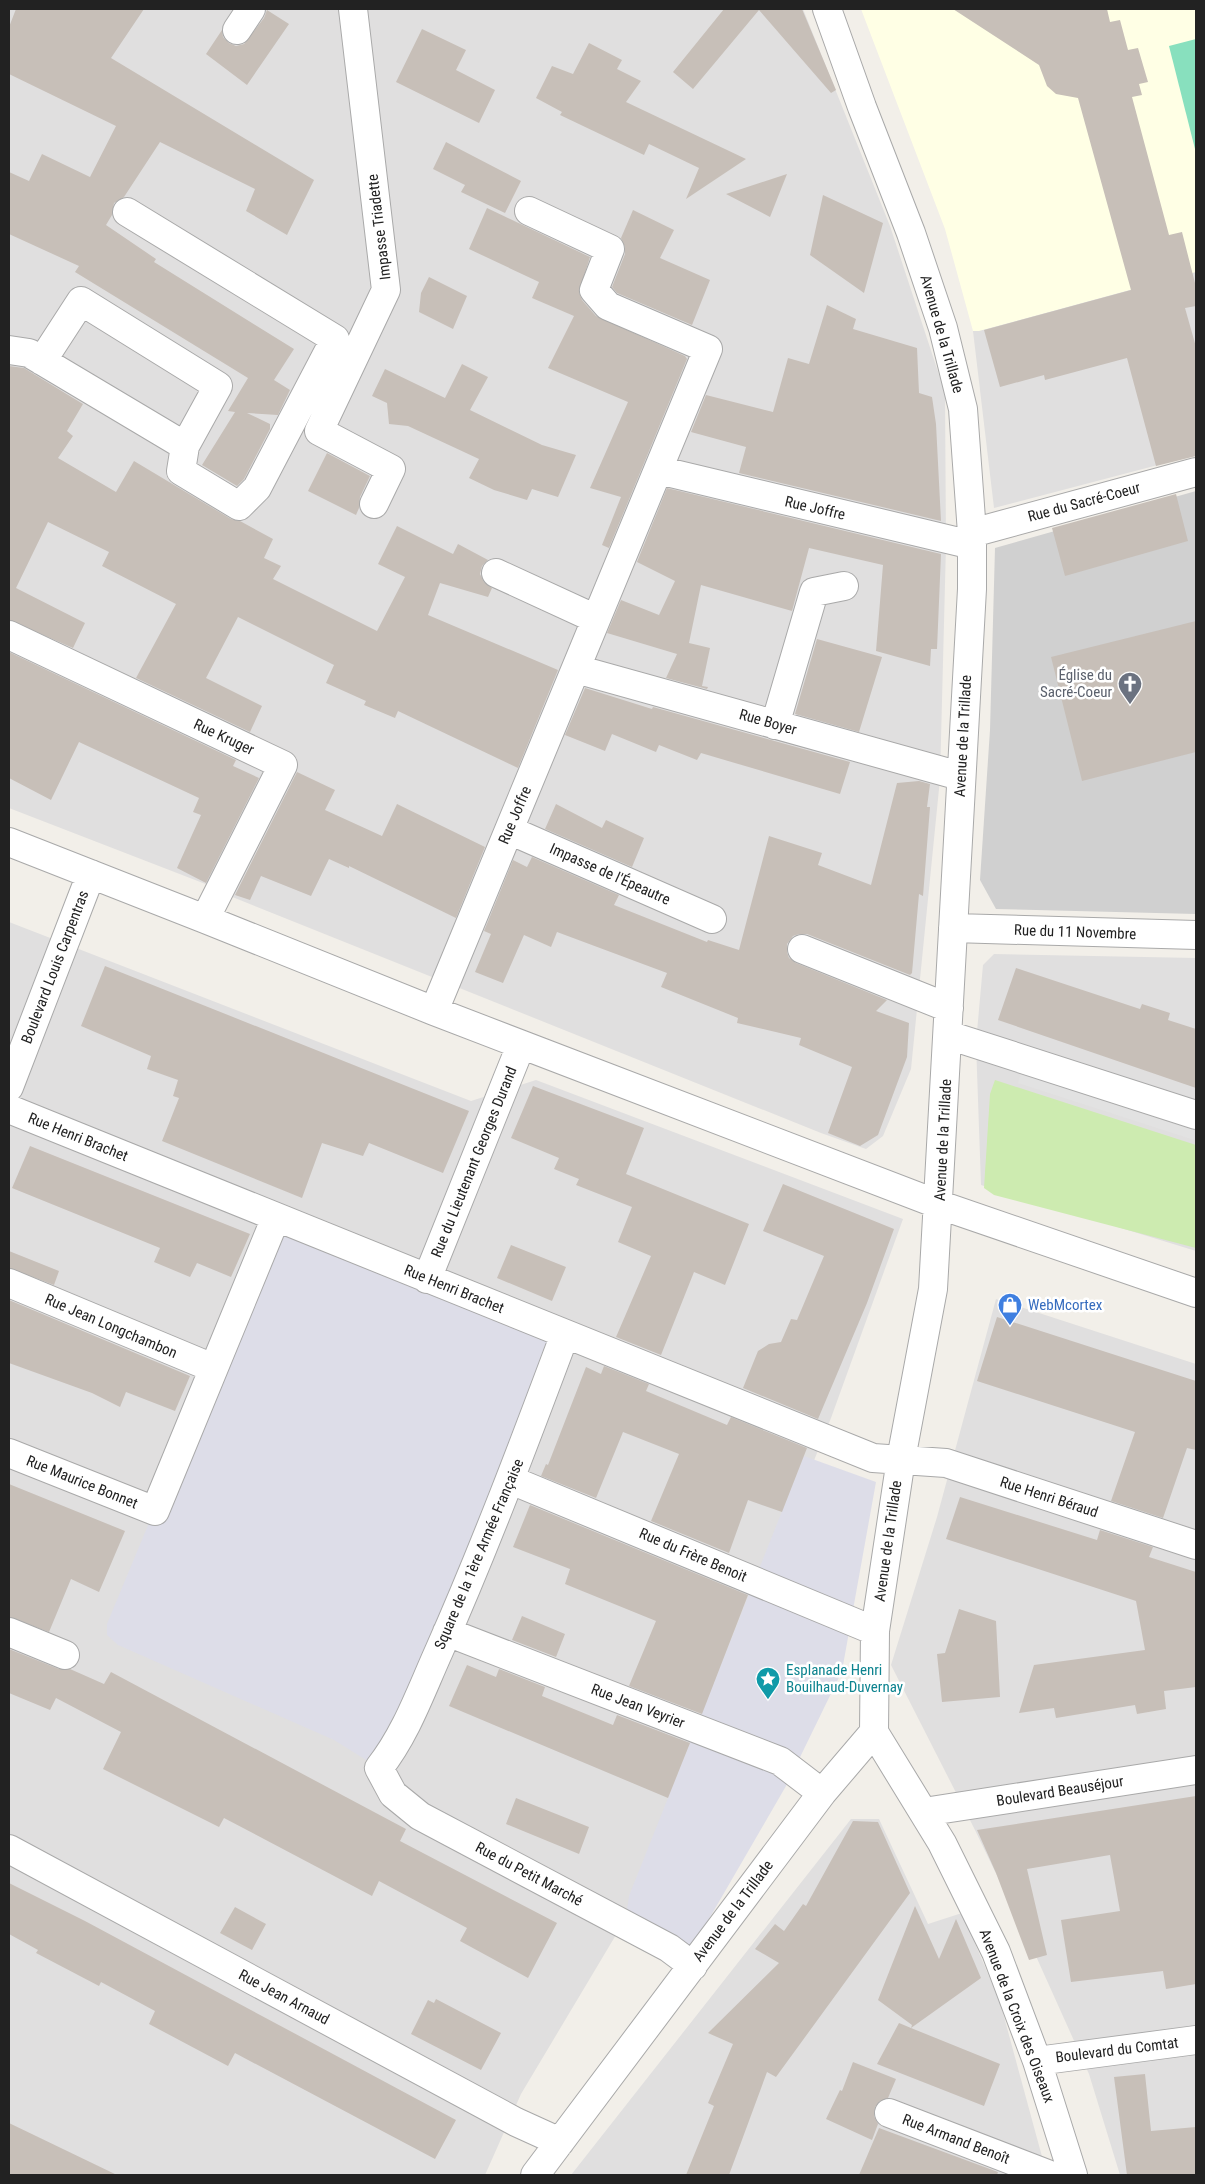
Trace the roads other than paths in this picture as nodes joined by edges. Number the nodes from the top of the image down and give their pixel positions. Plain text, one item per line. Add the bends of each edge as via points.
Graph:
1 (353, 9) edge
2 (827, 9) edge
3 (529, 210) dead end
4 (127, 212) dead end
5 (9, 350) edge
6 (42, 361) junction
7 (185, 446) junction
8 (658, 470) junction
9 (1196, 472) edge
10 (374, 504) dead end
11 (972, 539) junction
12 (496, 573) dead end
13 (844, 586) dead end
14 (596, 619) junction
15 (9, 635) edge
16 (576, 669) junction
17 (776, 724) junction
18 (960, 776) junction
19 (509, 830) junction
20 (9, 842) edge
21 (91, 874) junction
22 (205, 918) junction
23 (712, 919) dead end
24 (953, 928) junction
25 (1196, 935) edge
26 (802, 950) dead end
27 (949, 1008) junction
28 (434, 1012) junction
29 (948, 1035) junction
30 (521, 1045) junction
31 (9, 1087) edge
32 (9, 1109) edge
33 (1196, 1115) edge
34 (940, 1205) junction
35 (276, 1217) junction
36 (427, 1278) junction
37 (9, 1283) edge
38 (1196, 1293) edge
39 (565, 1334) junction
40 (213, 1368) junction
41 (9, 1453) edge
42 (901, 1459) junction
43 (511, 1480) junction
44 (1196, 1545) edge
45 (875, 1631) junction
46 (9, 1632) edge
47 (447, 1632) junction
48 (65, 1655) dead end
49 (874, 1732) junction
50 (379, 1768) joint
51 (1196, 1770) edge
52 (822, 1793) junction
53 (924, 1812) junction
54 (9, 1849) edge
55 (693, 1966) junction
56 (1196, 2040) edge
57 (1037, 2061) junction
58 (889, 2113) dead end
59 (560, 2142) junction
60 (535, 2175) edge
61 (1050, 2175) edge
62 (1074, 2175) edge

1 - 10 street, Impasse Triadette via 386,290 319,431 392,469
2 - 11 street, Avenue de la Trillade via 943,328 963,409
3 - 8 street, Rue Joffre via 610,249 594,290 608,306 708,349
4 - 7 street via 335,339 257,488 239,506 181,471
5 - 6 street via 29,353
6 - 7 street
6 - 7 street via 81,301 218,386
8 - 11 street, Rue Joffre
8 - 14 street, Rue Joffre
9 - 11 street, Rue du Sacré-Coeur
11 - 18 street, Avenue de la Trillade via 972,589
12 - 14 street
13 - 17 street via 814,592
14 - 16 street, Rue Joffre
15 - 22 street, Rue Kruger via 283,765
16 - 17 street, Rue Boyer
16 - 19 street, Rue Joffre
17 - 18 street, Rue Boyer
18 - 24 street, Avenue de la Trillade
19 - 23 street, Impasse de l'Épeautre
19 - 28 street, Rue Joffre
20 - 21 street
21 - 22 street
21 - 31 street, Boulevard Louis Carpentras
22 - 28 street
24 - 25 street, Rue du 11 Novembre
24 - 27 street, Avenue de la Trillade
26 - 27 street
27 - 29 street, Avenue de la Trillade
28 - 30 street
29 - 33 street
29 - 34 street, Avenue de la Trillade
30 - 34 street
30 - 36 street, Rue du Lieutenant Georges Durand
32 - 35 street, Rue Henri Brachet
34 - 38 street
34 - 42 street, Avenue de la Trillade via 933,1289
35 - 36 street, Rue Henri Brachet
35 - 40 street
36 - 39 street, Rue Henri Brachet
37 - 40 street, Rue Jean Longchambon
39 - 42 street, Rue Henri Brachet via 873,1458
39 - 43 street, Square de la 1ère Armée Française
40 - 41 street, Rue Maurice Bonnet via 155,1511
42 - 44 street, Rue Henri Béraud via 946,1463
42 - 45 street, Avenue de la Trillade
43 - 45 street, Rue du Frère Benoit
43 - 47 street, Square de la 1ère Armée Française
45 - 49 street, Avenue de la Trillade
46 - 48 street
47 - 50 street, Square de la 1ère Armée Française via 396,1747
47 - 52 street, Rue Jean Veyrier via 780,1761
49 - 52 street, Avenue de la Trillade
49 - 53 street, Avenue de la Croix des Oiseaux
50 - 55 street, Rue du Petit Marché via 393,1794 420,1816 669,1948
51 - 53 street, Boulevard Beauséjour
52 - 55 street, Avenue de la Trillade
53 - 57 street, Avenue de la Croix des Oiseaux via 996,1952
54 - 59 street, Rue Jean Arnaud
55 - 59 street, Avenue de la Trillade
56 - 57 street, Boulevard du Comtat
57 - 62 street, Avenue de la Croix des Oiseaux
58 - 61 street, Rue Armand Benoît
59 - 60 street, Avenue de la Trillade

